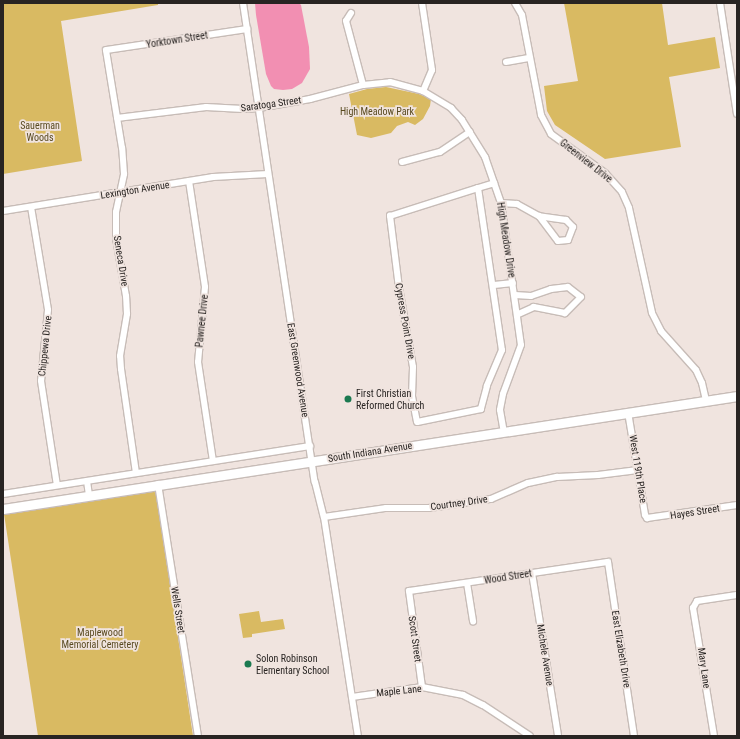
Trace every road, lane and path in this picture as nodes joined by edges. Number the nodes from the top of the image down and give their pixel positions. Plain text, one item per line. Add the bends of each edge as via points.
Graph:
1 (243, 3) edge
2 (422, 3) edge
3 (515, 3) edge
4 (720, 3) edge
5 (351, 13) dead end
6 (247, 29) junction
7 (106, 50) joint
8 (529, 58) junction
9 (506, 62) dead end
10 (363, 85) junction
11 (423, 91) junction
12 (259, 108) junction
13 (737, 114) edge
14 (117, 118) junction
15 (470, 132) junction
16 (402, 162) dead end
17 (268, 174) junction
18 (189, 181) junction
19 (494, 183) junction
20 (478, 188) junction
21 (119, 193) junction
22 (501, 203) junction
23 (31, 207) junction
24 (3, 211) edge
25 (540, 216) junction
26 (513, 283) junction
27 (494, 285) junction
28 (515, 295) junction
29 (518, 314) junction
30 (737, 396) edge
31 (706, 400) junction
32 (628, 412) junction
33 (504, 432) junction
34 (310, 446) junction
35 (213, 461) junction
36 (312, 461) junction
37 (638, 470) junction
38 (136, 473) junction
39 (86, 481) junction
40 (158, 484) junction
41 (56, 485) junction
42 (3, 494) edge
43 (89, 495) junction
44 (737, 505) edge
45 (3, 509) edge
46 (324, 517) junction
47 (654, 518) joint
48 (608, 562) joint
49 (532, 573) junction
50 (467, 583) junction
51 (409, 591) joint
52 (737, 595) edge
53 (473, 622) dead end
54 (422, 687) junction
55 (352, 697) junction
56 (198, 736) edge
57 (358, 736) edge
58 (530, 736) edge
59 (558, 736) edge
60 (634, 736) edge
61 (714, 736) edge

1 - 6 street, East Greenwood Avenue
2 - 11 street via 432,70
3 - 8 street, Greenview Drive via 522,15
4 - 13 street
5 - 10 street via 346,21
6 - 7 street, Yorktown Street
6 - 12 street, East Greenwood Avenue
7 - 14 street, Seneca Drive
8 - 9 street
8 - 31 street, Greenview Drive via 541,115 551,134 605,173 622,192 629,208 652,313 661,331 696,370
10 - 11 street, Saratoga Street via 390,82
10 - 12 street, Saratoga Street via 310,99
11 - 15 street, High Meadow Drive via 451,108
12 - 14 street, Saratoga Street via 206,106
12 - 17 street, East Greenwood Avenue
14 - 21 street, Seneca Drive via 124,174
15 - 16 street via 440,152
15 - 19 street, High Meadow Drive via 485,157
17 - 18 street, Lexington Avenue
17 - 34 street, East Greenwood Avenue
18 - 21 street, Lexington Avenue
18 - 35 street, Pawnee Drive via 205,286 198,362
19 - 20 street
19 - 22 street, High Meadow Drive
20 - 27 street, Cypress Point Drive
20 - 27 street, Cypress Point Drive via 390,216 399,288 414,367 412,396 417,422 481,409 487,386 502,350
21 - 23 street, Lexington Avenue
21 - 38 street, Seneca Drive via 116,226 127,314 120,356
22 - 25 street via 517,204
22 - 26 street, High Meadow Drive
23 - 24 street, Lexington Avenue
23 - 41 street, Chippewa Drive via 48,310 41,381
25 - 25 street via 566,220 573,227 568,240 558,241
26 - 27 street
26 - 28 street, High Meadow Drive
28 - 29 street, High Meadow Drive
28 - 29 street via 531,296 551,289 568,287 581,296 565,313 534,307
29 - 33 street, High Meadow Drive via 521,345 503,394 500,410
30 - 31 main road, South Indiana Avenue
31 - 32 main road, South Indiana Avenue
32 - 33 main road, South Indiana Avenue
32 - 37 street, West 119th Place
33 - 36 main road, South Indiana Avenue
34 - 35 street
34 - 36 street, East Greenwood Avenue
35 - 38 street
36 - 40 main road, South Indiana Avenue
36 - 46 street, East Greenwood Avenue
37 - 46 street, Courtney Drive via 598,476 557,477 528,483 491,499 445,506 386,508
37 - 47 street, West 119th Place via 645,515 647,518
38 - 39 street
39 - 41 street
39 - 43 street
40 - 43 main road, South Indiana Avenue
40 - 56 street, Wells Street
41 - 42 street
43 - 45 main road, South Indiana Avenue
44 - 47 street, Hayes Street
46 - 55 street, East Greenwood Avenue
48 - 49 street, Wood Street
48 - 60 street, East Elizabeth Drive
49 - 50 street, Wood Street
49 - 59 street, Michele Avenue
50 - 51 street, Wood Street
50 - 53 street
51 - 54 street, Scott Street
52 - 61 street, Mary Lane via 697,601 693,608
54 - 55 street, Maple Lane
54 - 58 street, Maple Lane via 464,695
55 - 57 street, East Greenwood Avenue

